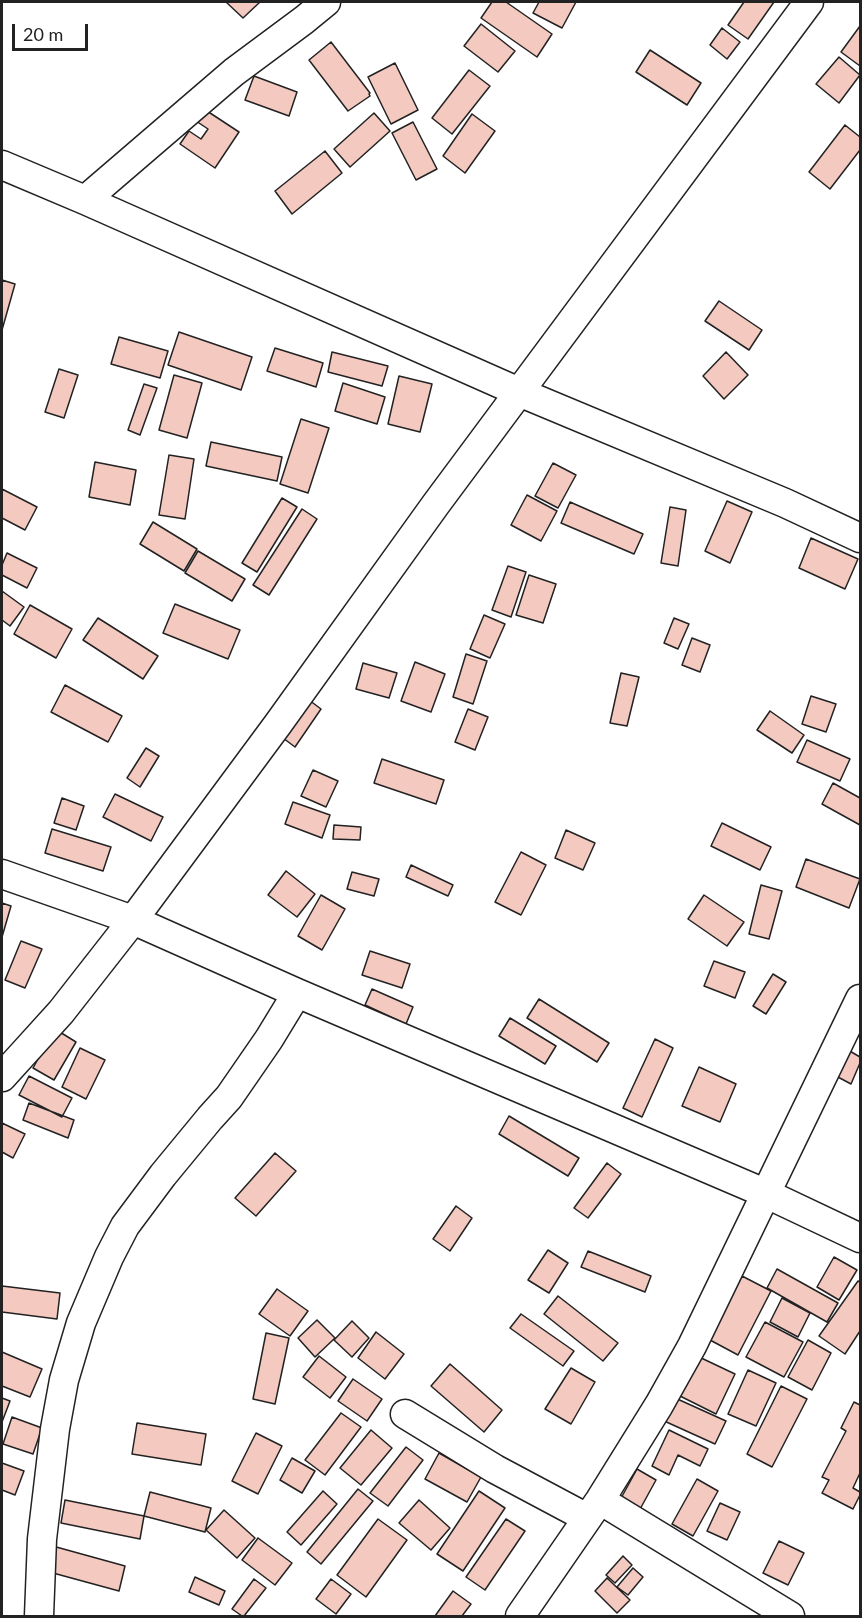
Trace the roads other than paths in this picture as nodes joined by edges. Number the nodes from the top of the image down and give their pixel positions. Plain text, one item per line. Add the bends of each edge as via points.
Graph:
1 (326, 2) edge
2 (809, 2) edge
3 (2, 165) edge
4 (85, 200) junction
5 (519, 392) junction
6 (861, 538) edge
7 (2, 874) edge
8 (133, 920) junction
9 (297, 993) junction
10 (861, 999) edge
11 (2, 1077) edge
12 (767, 1194) junction
13 (861, 1238) edge
14 (405, 1414) dead end
15 (593, 1509) junction
16 (39, 1617) edge
17 (520, 1617) edge
18 (790, 1617) edge

1 - 4 street via 234,72
2 - 5 street
3 - 4 street
4 - 5 street
5 - 6 street
5 - 8 street
7 - 8 street
8 - 9 street
8 - 11 street via 61,1012
9 - 12 street
9 - 16 street via 229,1097 125,1226 81,1323 55,1429 42,1539
10 - 12 street
12 - 13 street
12 - 15 street via 692,1346
14 - 15 street via 495,1469
15 - 17 street
15 - 18 street

